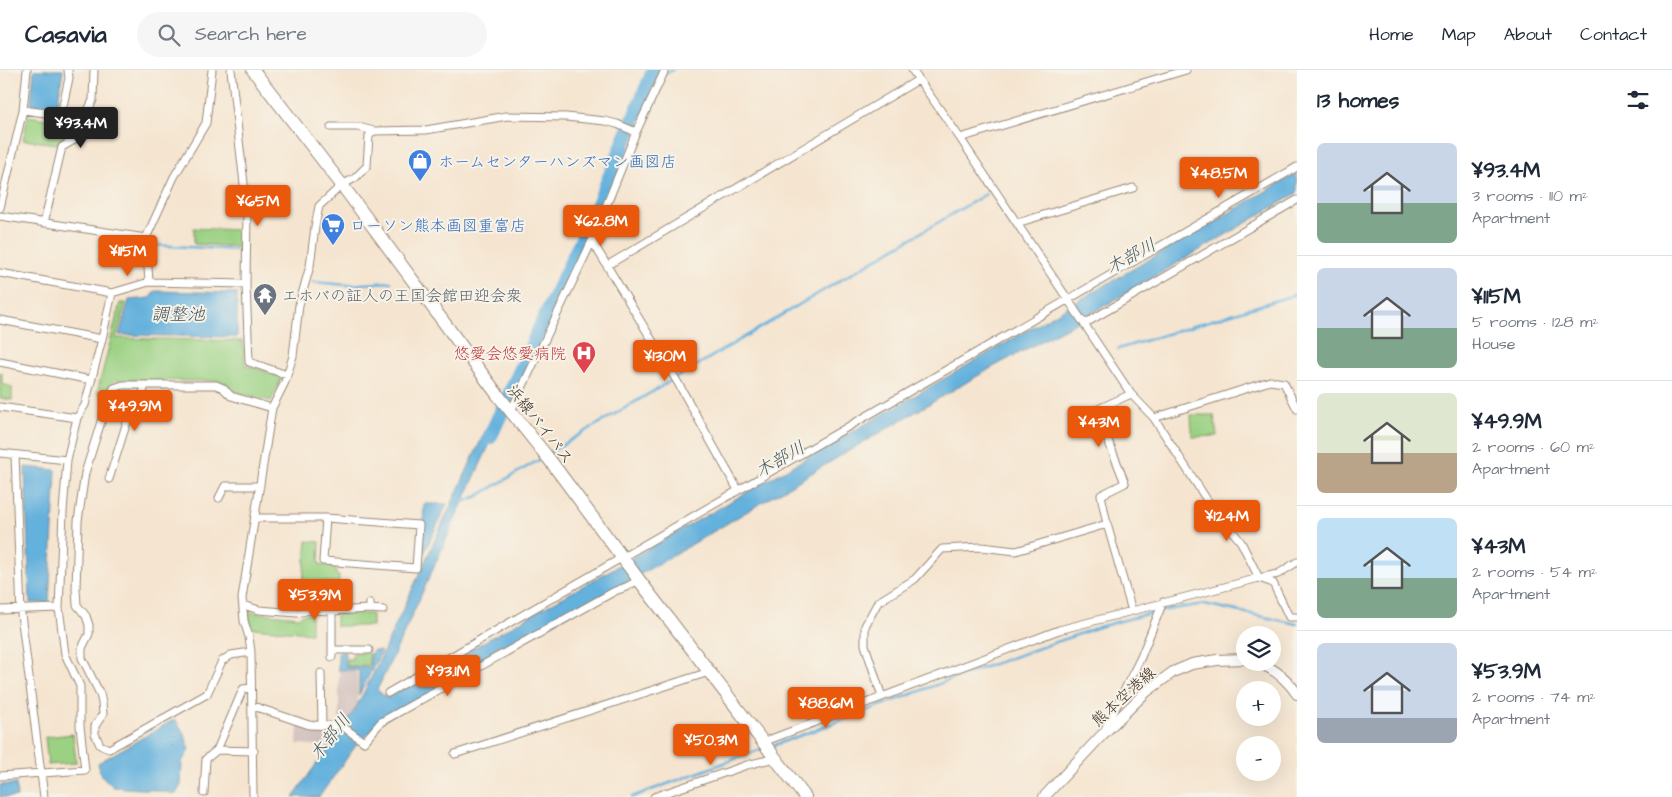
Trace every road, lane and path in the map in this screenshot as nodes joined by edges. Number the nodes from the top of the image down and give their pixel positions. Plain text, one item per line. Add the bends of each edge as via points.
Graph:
1 (28, 70) edge
2 (68, 70) edge
3 (94, 70) edge
4 (212, 70) edge
5 (231, 70) edge
6 (253, 70) edge
7 (665, 70) edge
8 (912, 70) edge
9 (1186, 70) edge
10 (918, 80) junction
11 (23, 110) junction
12 (331, 127) dead end
13 (374, 131) junction
14 (636, 132) junction
15 (960, 138) junction
16 (1297, 167) edge
17 (342, 185) junction
18 (1133, 188) dead end
19 (1297, 200) edge
20 (0, 208) edge
21 (0, 216) edge
22 (44, 223) junction
23 (1016, 223) junction
24 (146, 238) junction
25 (592, 241) junction
26 (608, 266) junction
27 (0, 273) edge
28 (149, 282) junction
29 (246, 284) junction
30 (112, 293) junction
31 (1068, 300) junction
32 (0, 320) edge
33 (1084, 324) junction
34 (102, 339) junction
35 (0, 362) edge
36 (288, 375) junction
37 (91, 380) junction
38 (145, 385) junction
39 (1131, 394) junction
40 (0, 407) edge
41 (272, 408) junction
42 (510, 409) junction
43 (1297, 409) edge
44 (77, 418) junction
45 (1154, 418) junction
46 (0, 453) edge
47 (16, 455) junction
48 (67, 460) junction
49 (109, 479) dead end
50 (260, 486) junction
51 (738, 490) junction
52 (219, 498) dead end
53 (256, 518) junction
54 (326, 518) junction
55 (1107, 524) junction
56 (623, 558) junction
57 (1297, 562) edge
58 (1259, 578) junction
59 (638, 579) junction
60 (1163, 602) junction
61 (242, 605) junction
62 (59, 608) junction
63 (0, 610) edge
64 (21, 610) junction
65 (383, 610) dead end
66 (332, 611) junction
67 (1132, 611) junction
68 (1297, 617) edge
69 (369, 650) dead end
70 (251, 652) junction
71 (1236, 659) edge
72 (1276, 671) edge
73 (709, 672) junction
74 (321, 673) dead end
75 (251, 688) junction
76 (388, 693) dead end
77 (1297, 694) edge
78 (882, 697) junction
79 (253, 706) junction
80 (322, 725) junction
81 (1102, 735) junction
82 (763, 742) junction
83 (217, 750) junction
84 (254, 751) junction
85 (455, 754) dead end
86 (775, 758) junction
87 (42, 773) junction
88 (0, 776) edge
89 (204, 793) dead end
90 (44, 797) edge
91 (253, 797) edge
92 (654, 797) edge
93 (805, 797) edge
94 (1044, 797) edge

1 - 11 street
2 - 11 street via 62,115
3 - 22 street via 93,100 74,140 62,147
4 - 24 street via 206,122 174,177
5 - 29 street via 247,210
6 - 17 highway, 浜線バイパス
7 - 14 street
8 - 10 street
9 - 15 street
10 - 15 street
10 - 26 street
11 - 20 street
12 - 13 street
13 - 14 street via 426,130 507,116 605,121
13 - 17 street via 369,136 367,166
14 - 25 street
15 - 23 street
16 - 31 street
17 - 36 street via 319,206
17 - 42 highway, 浜線バイパス
18 - 23 street
19 - 33 street
21 - 22 street
22 - 24 street
23 - 31 street
24 - 28 street
25 - 26 street
25 - 42 street
26 - 51 street
27 - 30 street
28 - 29 street
28 - 30 street
29 - 36 street via 249,362
30 - 34 street
31 - 33 street
31 - 51 street
32 - 34 street
33 - 39 street
34 - 37 street
35 - 37 street
36 - 41 street
37 - 44 street via 85,405
38 - 41 street via 216,385 231,396
38 - 49 street via 140,406 131,409
38 - 70 street via 123,385 114,388 109,396 85,473 78,521 77,605 89,625 82,658 102,703 103,714 95,726 100,745 109,749 207,694 222,660
39 - 45 street
39 - 55 street via 1096,410 1126,483 1102,496
40 - 44 street
41 - 50 street
42 - 56 highway, 浜線バイパス
43 - 45 street via 1284,383 1270,381
44 - 48 street
45 - 58 street via 1206,500 1241,542
46 - 47 street
47 - 48 street
47 - 64 street
48 - 62 street
50 - 52 street via 225,486
50 - 53 street
51 - 56 street
53 - 54 street
53 - 61 street
54 - 54 street via 419,525 416,568 323,561
55 - 67 street
55 - 78 street via 1016,551 942,549 915,579 878,602 865,626 865,645
56 - 59 highway, 浜線バイパス
56 - 76 street
57 - 58 street via 1278,574
58 - 60 street
58 - 68 street via 1273,583 1289,616
59 - 73 highway, 浜線バイパス
59 - 80 street via 382,722 364,742 342,726
60 - 67 street
60 - 81 street via 1141,657
61 - 66 street via 259,610 297,613
61 - 70 street
62 - 64 street
62 - 87 street via 65,654 80,686 85,770
63 - 64 street
64 - 87 street
65 - 66 street via 370,606
66 - 69 street via 332,653
67 - 78 street via 1059,630
70 - 75 street
71 - 81 main road, 熊本空港線 via 1192,664 1173,672 1146,692
72 - 77 main road
73 - 82 highway, 浜線バイパス
73 - 85 street
74 - 80 street
75 - 79 street
75 - 83 street via 243,689
78 - 82 street
79 - 80 street via 309,725
79 - 84 street
81 - 94 main road, 熊本空港線
82 - 86 highway, 浜線バイパス
83 - 84 street
83 - 89 street via 206,759
84 - 91 street
86 - 92 street
86 - 93 highway, 浜線バイパス
87 - 88 street
87 - 90 street

